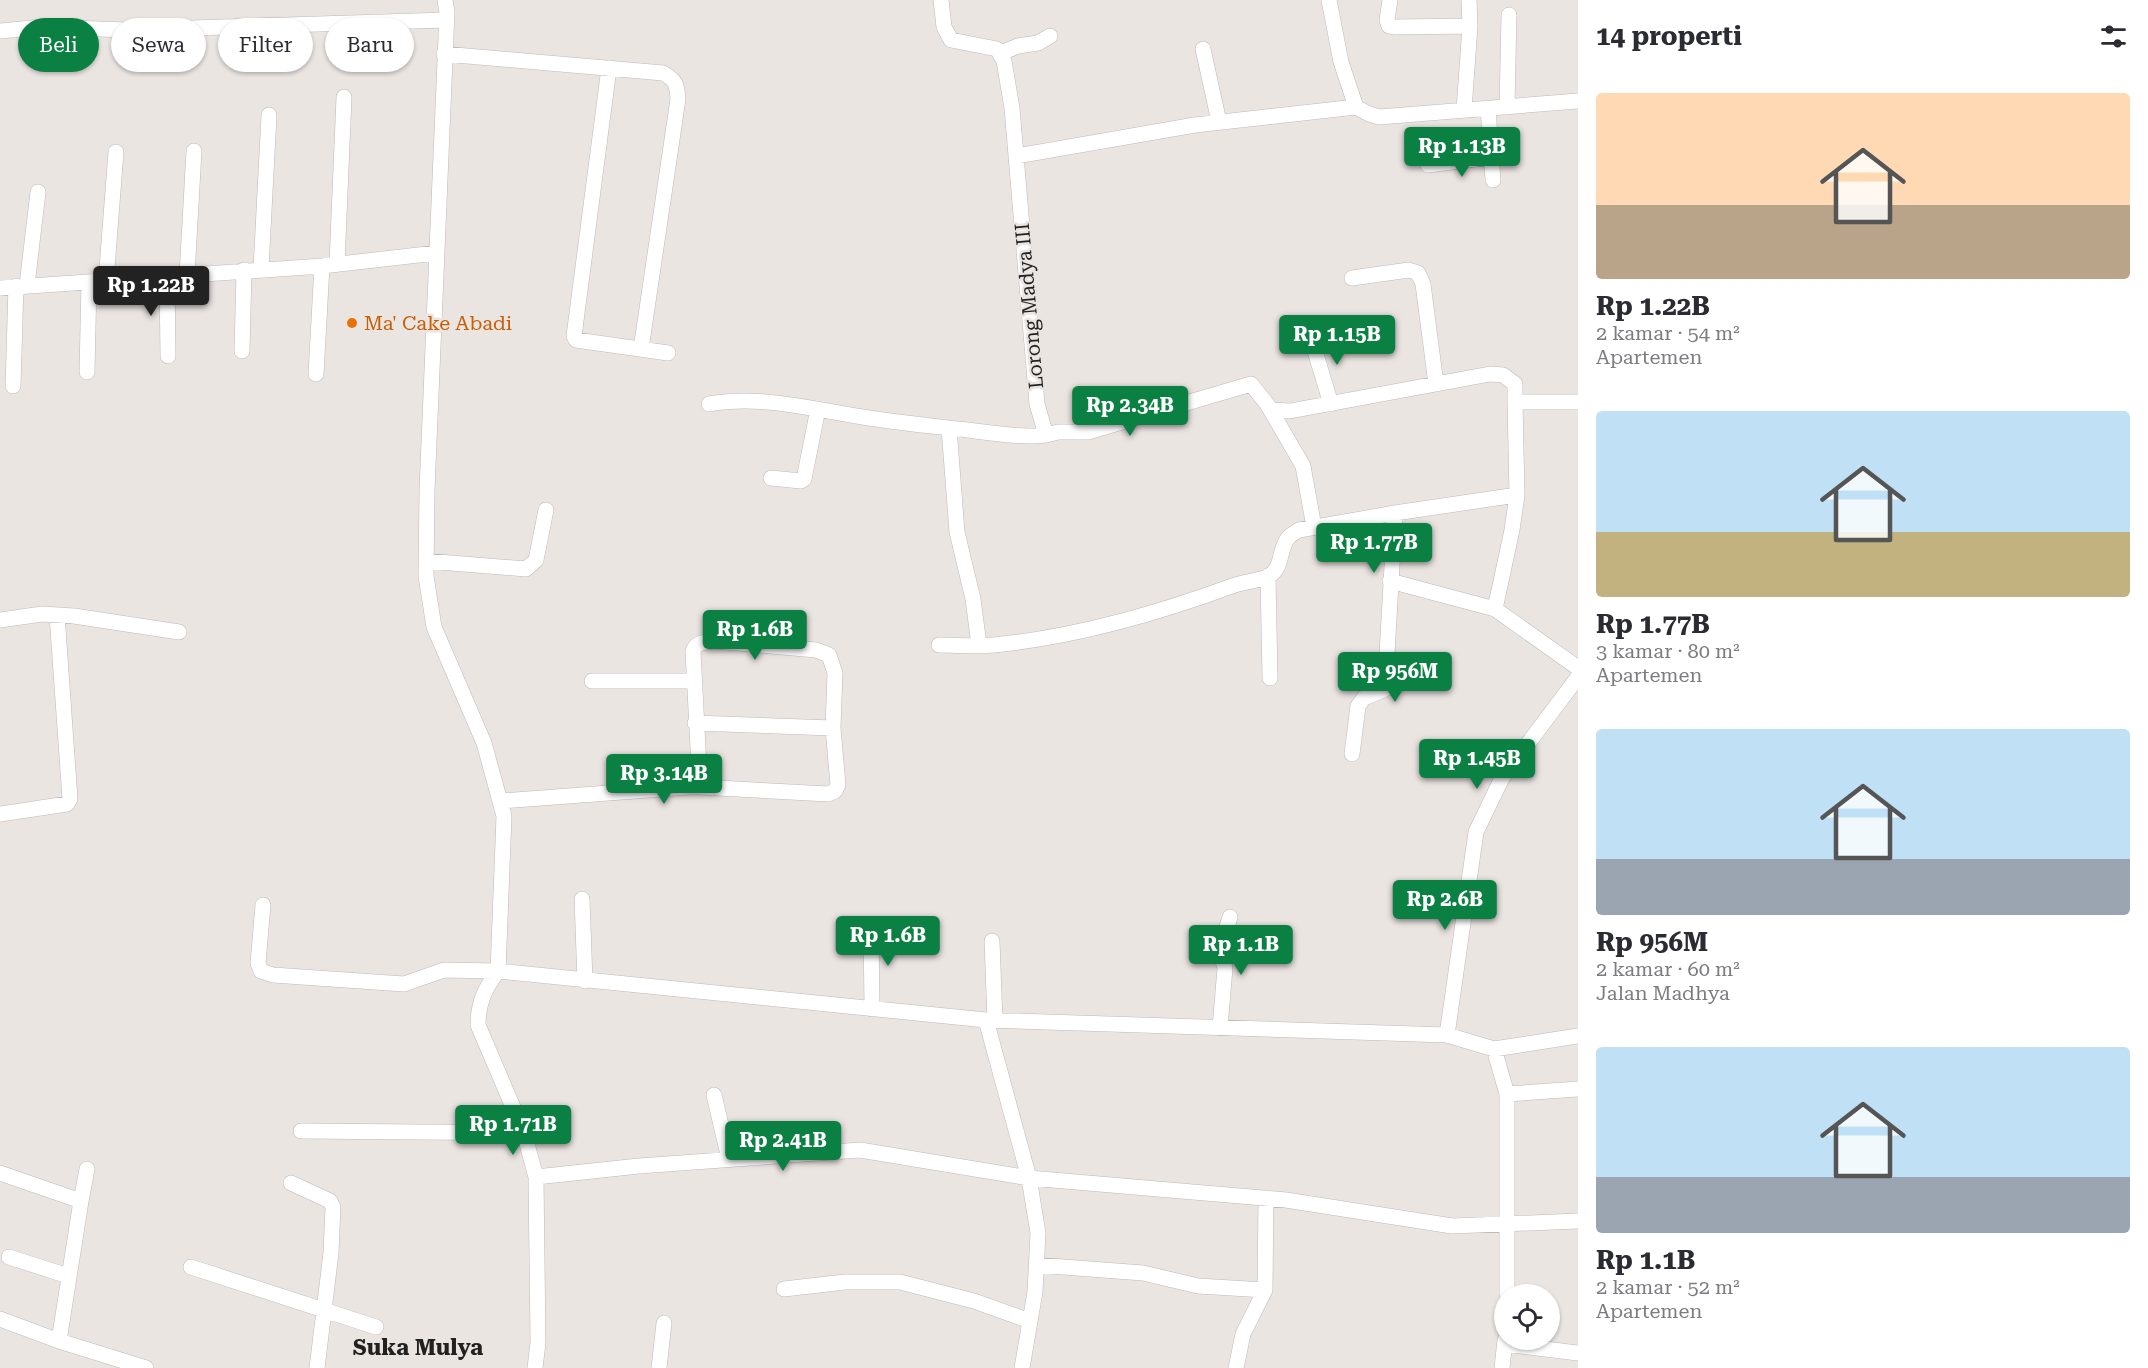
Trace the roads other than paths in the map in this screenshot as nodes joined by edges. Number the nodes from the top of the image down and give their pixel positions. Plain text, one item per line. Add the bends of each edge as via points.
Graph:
1 (445, 0) edge
2 (941, 0) edge
3 (1329, 0) edge
4 (1390, 0) edge
5 (1470, 0) edge
6 (1509, 15) dead end
7 (446, 20) junction
8 (1470, 26) junction
9 (0, 31) edge
10 (1050, 36) dead end
11 (1203, 49) dead end
12 (1001, 53) junction
13 (444, 54) junction
14 (609, 68) junction
15 (344, 97) dead end
16 (1578, 101) edge
17 (1356, 107) junction
18 (1507, 107) junction
19 (1488, 108) junction
20 (1464, 110) junction
21 (269, 115) dead end
22 (1219, 122) junction
23 (194, 151) dead end
24 (116, 152) dead end
25 (1016, 156) junction
26 (1491, 158) junction
27 (1428, 165) dead end
28 (1493, 180) dead end
29 (38, 192) dead end
30 (436, 253) junction
31 (330, 265) junction
32 (261, 269) junction
33 (244, 270) junction
34 (187, 275) junction
35 (167, 276) junction
36 (1352, 278) dead end
37 (106, 281) junction
38 (89, 282) junction
39 (22, 286) junction
40 (0, 288) edge
41 (1311, 339) dead end
42 (641, 349) junction
43 (242, 351) dead end
44 (668, 353) dead end
45 (168, 356) dead end
46 (87, 372) dead end
47 (316, 374) dead end
48 (1436, 384) junction
49 (13, 386) dead end
50 (1515, 402) junction
51 (1578, 402) edge
52 (709, 404) dead end
53 (1331, 404) junction
54 (818, 409) junction
55 (1271, 410) junction
56 (949, 428) junction
57 (1046, 435) junction
58 (771, 478) dead end
59 (1517, 495) junction
60 (546, 510) dead end
61 (1395, 513) junction
62 (1314, 527) junction
63 (426, 561) junction
64 (1268, 576) junction
65 (1390, 581) junction
66 (1495, 609) junction
67 (57, 615) junction
68 (0, 620) edge
69 (179, 632) dead end
70 (939, 645) dead end
71 (979, 645) junction
72 (1578, 668) edge
73 (1578, 677) edge
74 (1270, 678) dead end
75 (592, 681) dead end
76 (694, 681) junction
77 (695, 723) junction
78 (833, 728) junction
79 (1352, 754) dead end
80 (700, 788) junction
81 (500, 801) junction
82 (0, 814) edge
83 (582, 900) dead end
84 (263, 905) dead end
85 (1230, 917) dead end
86 (871, 925) dead end
87 (993, 941) dead end
88 (498, 971) junction
89 (585, 981) junction
90 (872, 1009) junction
91 (991, 1020) junction
92 (1220, 1028) junction
93 (1447, 1035) junction
94 (1578, 1036) edge
95 (1494, 1049) junction
96 (1578, 1089) edge
97 (1507, 1094) junction
98 (714, 1095) dead end
99 (302, 1131) dead end
100 (524, 1133) junction
101 (729, 1159) junction
102 (87, 1169) dead end
103 (0, 1173) edge
104 (536, 1177) junction
105 (1029, 1178) junction
106 (291, 1182) dead end
107 (1266, 1198) junction
108 (81, 1201) junction
109 (1578, 1221) edge
110 (1507, 1224) junction
111 (9, 1257) dead end
112 (1037, 1265) junction
113 (191, 1267) dead end
114 (69, 1276) junction
115 (1507, 1284) edge
116 (784, 1289) dead end
117 (1265, 1290) junction
118 (324, 1310) junction
119 (0, 1319) edge
120 (1030, 1321) junction
121 (664, 1323) dead end
122 (376, 1327) dead end
123 (59, 1341) junction
124 (1504, 1350) edge
125 (1558, 1350) edge
126 (1578, 1353) edge
127 (146, 1368) edge
128 (318, 1368) edge
129 (535, 1368) edge
130 (659, 1368) edge
131 (1022, 1368) edge
132 (1236, 1368) edge
133 (1502, 1368) edge

1 - 7 street
2 - 12 street via 944,27 951,40
3 - 17 street via 1341,62
4 - 8 street via 1389,26
5 - 8 street
6 - 18 street
7 - 9 street
7 - 13 street
8 - 20 street
10 - 12 street
11 - 22 street
12 - 25 street, Lorong Madya III
13 - 14 street
13 - 30 street
14 - 42 street via 663,73 677,85
14 - 42 street via 574,336 576,340
15 - 31 street
16 - 18 street
17 - 20 street via 1378,117
17 - 22 street
18 - 19 street
19 - 20 street
19 - 26 street
21 - 32 street
22 - 25 street
23 - 34 street
24 - 37 street
25 - 57 street, Lorong Madya III via 1037,404
26 - 27 street
26 - 28 street
29 - 39 street
30 - 31 street
30 - 63 street
31 - 32 street
31 - 47 street
32 - 33 street
33 - 34 street
33 - 43 street
34 - 35 street
35 - 37 street
35 - 45 street
36 - 48 street via 1409,270 1418,273 1423,284
37 - 38 street
38 - 39 street
38 - 46 street
39 - 40 street
39 - 49 street
41 - 53 street
42 - 44 street
48 - 50 street via 1503,375 1515,384
48 - 53 street
50 - 51 street
50 - 59 street
52 - 54 street via 737,400
53 - 55 street
54 - 56 street
54 - 58 street via 804,479
55 - 57 street via 1251,384 1246,384 1088,432
55 - 62 street via 1303,466
56 - 57 street
56 - 71 street via 957,532
59 - 61 street
59 - 66 street
60 - 63 street via 536,560 526,569
61 - 62 street
61 - 65 street
62 - 64 street via 1287,538 1280,562
63 - 81 street via 434,627 484,742
64 - 71 street via 1191,602 1062,635
64 - 74 street
65 - 66 street
65 - 79 street via 1385,689 1364,698 1358,706
66 - 72 street
67 - 68 street
67 - 69 street
67 - 82 street via 70,799 55,807
70 - 71 street
73 - 93 street via 1502,778 1476,832
75 - 76 street
76 - 77 street
76 - 78 street via 693,651 699,643 715,640 816,650 829,655 835,672
77 - 78 street
77 - 80 street
78 - 80 street via 838,785 835,791 828,794
80 - 81 street
81 - 88 street via 504,816
83 - 89 street
84 - 88 street via 258,963 261,971 273,975 404,984 444,970
85 - 92 street via 1220,951 1225,968
86 - 90 street
87 - 91 street
88 - 89 street
88 - 100 street via 484,989 478,1025
89 - 90 street
90 - 91 street
91 - 92 street
91 - 105 street
92 - 93 street
93 - 95 street
94 - 95 street
95 - 97 street
96 - 97 street
97 - 110 street
98 - 101 street
99 - 100 street
100 - 104 street
101 - 104 street
101 - 105 street via 860,1150
102 - 108 street
103 - 108 street
104 - 129 street
105 - 107 street
105 - 112 street via 1038,1233
106 - 118 street via 330,1201 333,1207
107 - 110 street via 1452,1226
107 - 117 street
108 - 114 street
109 - 110 street
110 - 115 street
111 - 114 street
112 - 117 street via 1143,1273 1198,1286
112 - 120 street
113 - 118 street
114 - 123 street
116 - 120 street via 845,1282 900,1282 974,1301
117 - 132 street via 1243,1334
118 - 122 street
118 - 128 street
119 - 123 street
120 - 131 street
121 - 130 street
123 - 127 street
124 - 133 street
125 - 126 street

